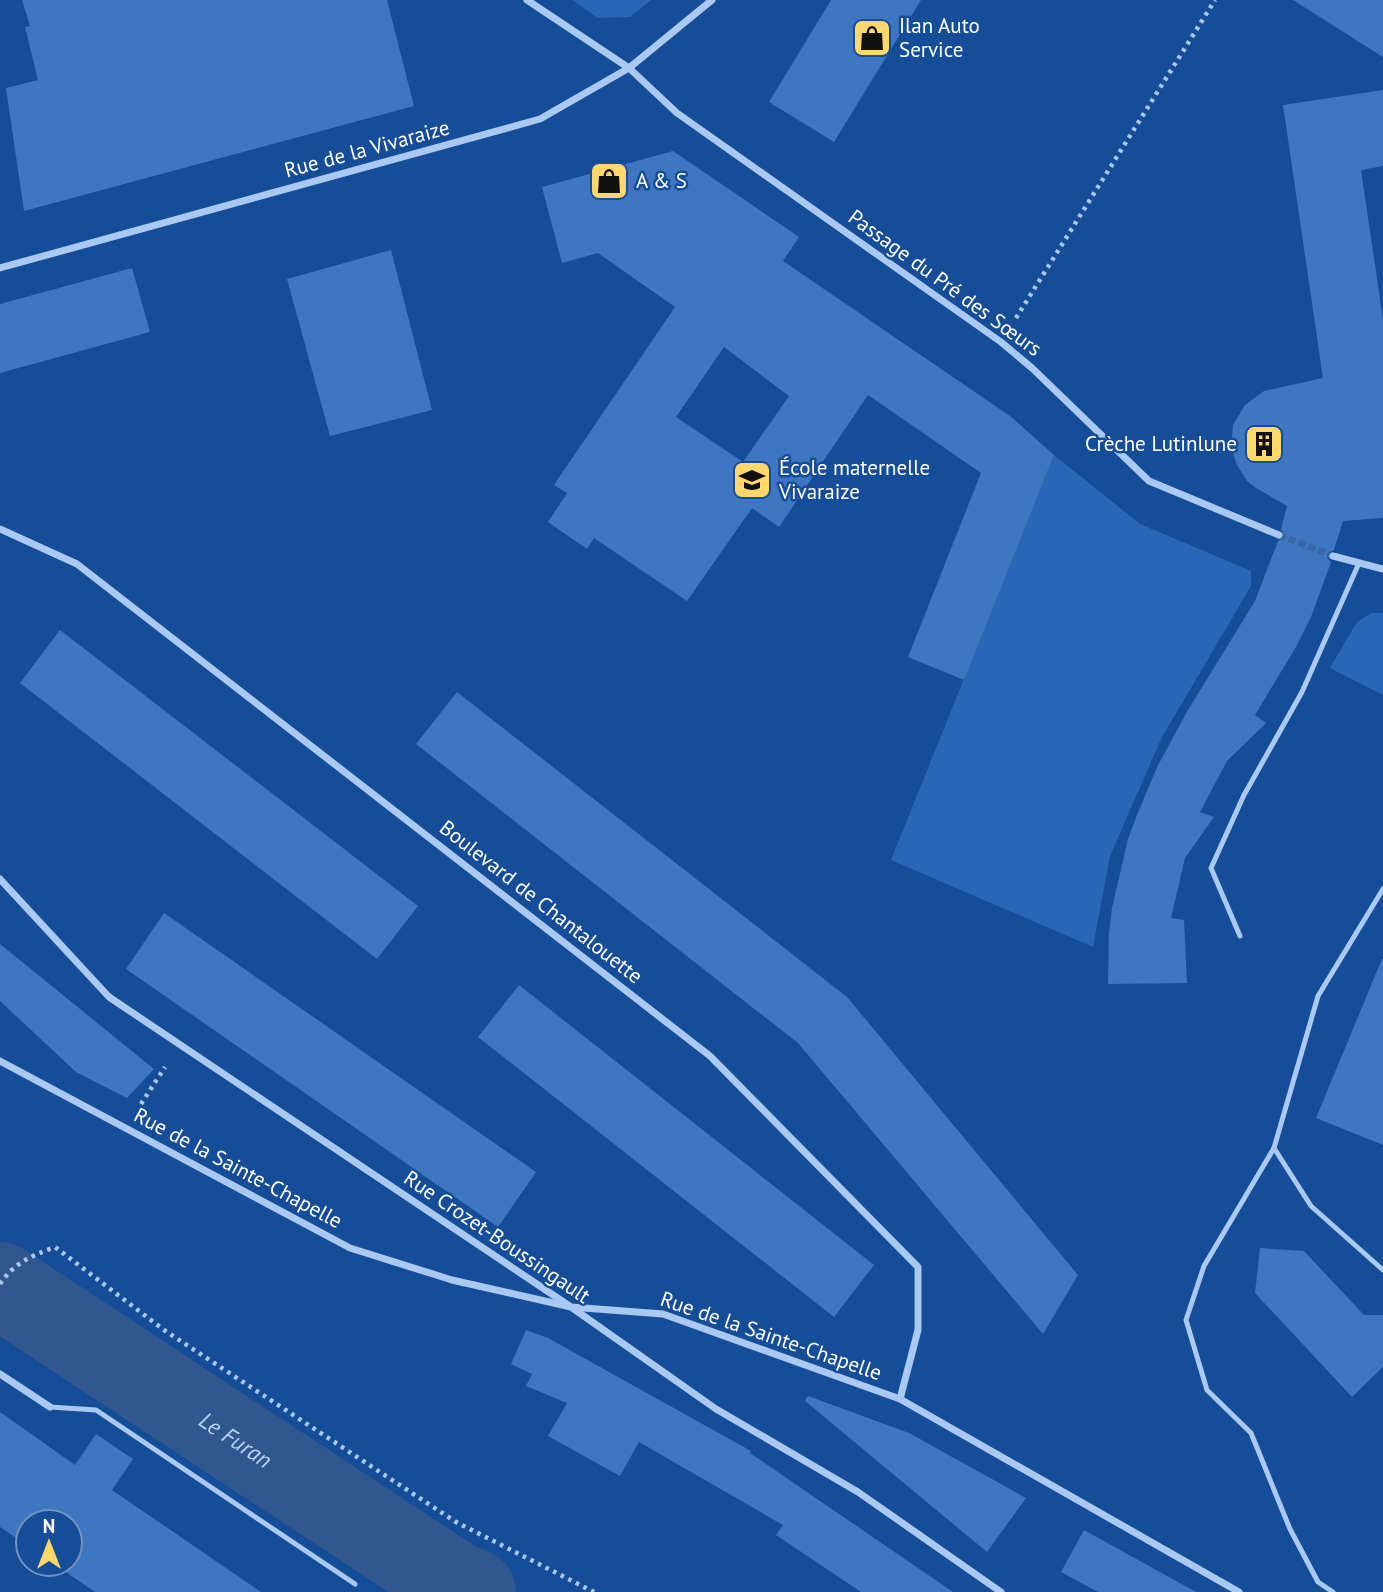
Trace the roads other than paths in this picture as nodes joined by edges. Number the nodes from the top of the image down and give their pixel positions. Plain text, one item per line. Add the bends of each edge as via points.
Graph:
1 (527, 0) edge
2 (712, 0) edge
3 (629, 68) junction
4 (0, 268) edge
5 (0, 529) edge
6 (1279, 535) tunnel mouth
7 (1332, 556) tunnel mouth
8 (1359, 563) junction
9 (1383, 569) edge
10 (0, 878) edge
11 (1383, 889) edge
12 (1240, 936) dead end
13 (0, 1061) edge
14 (1274, 1148) junction
15 (1383, 1270) edge
16 (571, 1307) junction
17 (0, 1374) edge
18 (900, 1399) junction
19 (50, 1407) joint
20 (355, 1584) dead end
21 (1001, 1592) edge
22 (1239, 1592) edge
23 (1333, 1592) edge

1 - 3 street, Passage du Pré des Sœurs
2 - 3 street, Rue de la Vivaraize
3 - 4 street, Rue de la Vivaraize via 540,119
3 - 6 street, Passage du Pré des Sœurs via 677,113 1001,342 1149,481
5 - 18 street, Boulevard de Chantalouette via 78,564 710,1056 918,1267 918,1329
7 - 8 street
8 - 9 street
8 - 12 lane via 1302,691 1244,795 1211,868
10 - 16 street, Rue Crozet-Boussingault via 109,997
11 - 14 lane via 1318,996
13 - 16 street, Rue de la Sainte-Chapelle via 351,1248 452,1280
14 - 15 lane via 1311,1206
14 - 23 lane via 1204,1266 1186,1320 1207,1390 1251,1433 1295,1539 1318,1582
16 - 18 street, Rue de la Sainte-Chapelle via 663,1314
16 - 21 street, Rue Crozet-Boussingault via 716,1409 858,1492
17 - 19 street
18 - 22 street, Rue de la Sainte-Chapelle
19 - 20 lane via 96,1410

